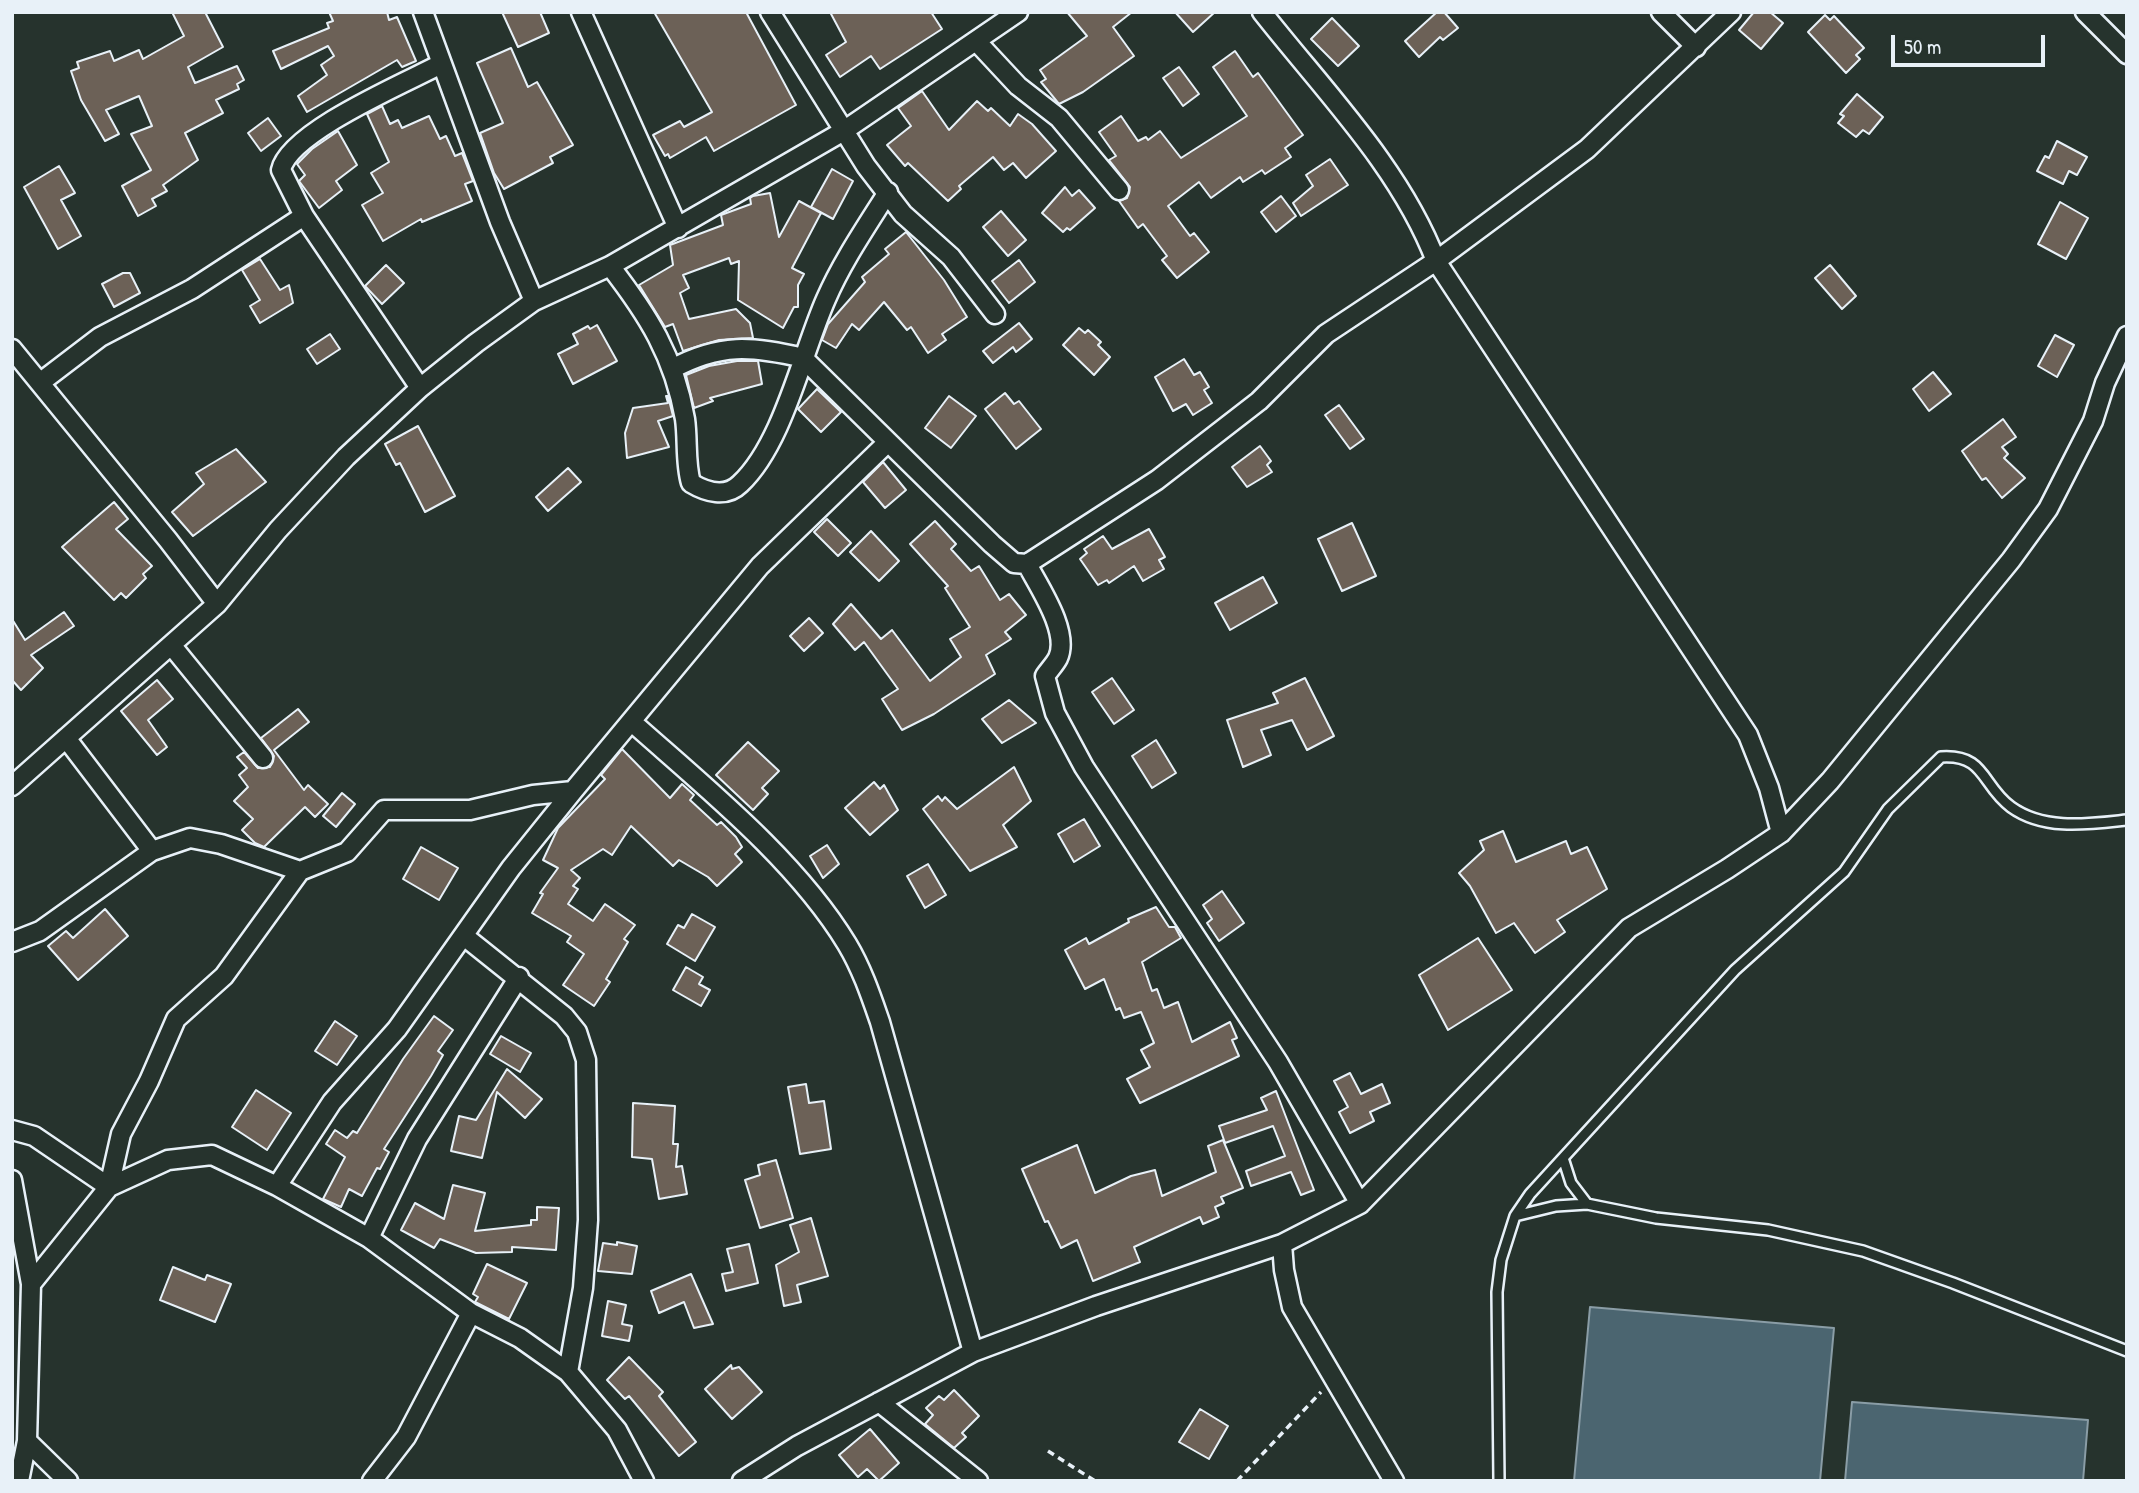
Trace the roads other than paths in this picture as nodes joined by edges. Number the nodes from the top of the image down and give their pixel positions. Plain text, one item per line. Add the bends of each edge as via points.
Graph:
1 (424, 12) edge
2 (581, 12) edge
3 (769, 12) edge
4 (1018, 12) edge
5 (1262, 12) edge
6 (1661, 12) edge
7 (1731, 12) edge
8 (2085, 12) edge
9 (977, 42) junction
10 (1696, 47) junction
11 (2127, 54) edge
12 (441, 64) junction
13 (842, 132) junction
14 (1119, 190) dead end
15 (888, 192) junction
16 (304, 216) junction
17 (678, 228) junction
18 (1436, 261) junction
19 (610, 265) junction
20 (534, 301) junction
21 (995, 314) dead end
22 (2127, 337) edge
23 (12, 349) edge
24 (803, 358) junction
25 (672, 369) junction
26 (41, 382) junction
27 (420, 388) junction
28 (887, 443) junction
29 (1027, 564) junction
30 (217, 604) junction
31 (172, 646) junction
32 (633, 723) junction
33 (66, 738) junction
34 (263, 758) dead end
35 (12, 786) edge
36 (573, 791) junction
37 (2127, 820) edge
38 (1780, 833) junction
39 (152, 851) junction
40 (300, 871) junction
41 (464, 936) junction
42 (12, 942) edge
43 (519, 976) junction
44 (12, 1130) edge
45 (1563, 1158) junction
46 (12, 1180) edge
47 (277, 1186) junction
48 (109, 1187) junction
49 (1587, 1203) junction
50 (1360, 1204) junction
51 (1515, 1216) junction
52 (369, 1238) junction
53 (1282, 1244) junction
54 (31, 1284) junction
55 (471, 1312) junction
56 (973, 1352) junction
57 (2127, 1352) edge
58 (568, 1373) junction
59 (879, 1402) junction
60 (27, 1441) junction
61 (19, 1481) edge
62 (68, 1481) edge
63 (372, 1481) edge
64 (644, 1481) edge
65 (742, 1481) edge
66 (978, 1481) edge
67 (1394, 1481) edge
68 (1499, 1481) edge

1 - 12 street
2 - 17 street
3 - 13 street
4 - 9 street
5 - 18 street via 1404,195
6 - 10 street
7 - 10 street
8 - 11 street
9 - 13 street
9 - 14 street via 1018,86 1059,118
10 - 18 street via 1587,149
12 - 16 street via 333,119 293,149 281,170
12 - 20 street
13 - 15 street
13 - 17 street
15 - 21 street via 903,214 951,257
15 - 24 street via 846,259
16 - 26 street via 192,289 100,337
16 - 27 street
17 - 19 street
18 - 29 street via 1326,334 1259,401 1157,480
18 - 38 street via 1748,735 1769,788
19 - 20 street
19 - 25 street via 648,314
20 - 27 street
22 - 38 street via 2093,421 2048,509 1856,750
23 - 26 street
24 - 25 street via 764,349 730,348
24 - 25 street via 763,454 740,485 717,493 691,483 685,417
24 - 28 street
26 - 30 street
27 - 30 street via 346,457
28 - 29 street via 992,544 1014,563
28 - 32 street via 760,566
29 - 50 street via 1056,619 1059,657 1045,676 1055,713 1154,877 1278,1062
30 - 31 street
31 - 33 street
31 - 34 street
32 - 36 street
32 - 56 street via 736,815 810,894 847,943 880,1023
33 - 35 street
33 - 39 street
36 - 40 street via 470,810 384,810 347,852
36 - 41 street
37 - 45 lane via 2069,825 2040,820 2010,807 1973,762 1960,756 1941,757 1888,809 1844,872 1735,970
38 - 50 street via 1629,928
39 - 40 street via 191,838
39 - 42 street via 40,931
40 - 48 street via 223,976 176,1019 121,1133
41 - 43 street
41 - 47 street via 397,1029 332,1102
43 - 52 street via 417,1139
43 - 58 street via 577,1032 586,1059 588,1220 583,1288
44 - 48 street via 34,1136
45 - 49 lane via 1571,1183
45 - 51 lane
46 - 54 street
47 - 48 street via 212,1154 168,1160
47 - 52 street
48 - 54 street
49 - 51 lane
49 - 57 lane via 1656,1218 1768,1230 1863,1251
50 - 53 street
51 - 68 lane via 1497,1292
52 - 55 street
53 - 56 street
53 - 67 street via 1292,1307
54 - 60 street
55 - 58 street via 520,1338
55 - 63 street via 406,1437
56 - 59 street
58 - 64 street via 617,1430
59 - 65 street
59 - 66 street
60 - 61 street
60 - 62 street

